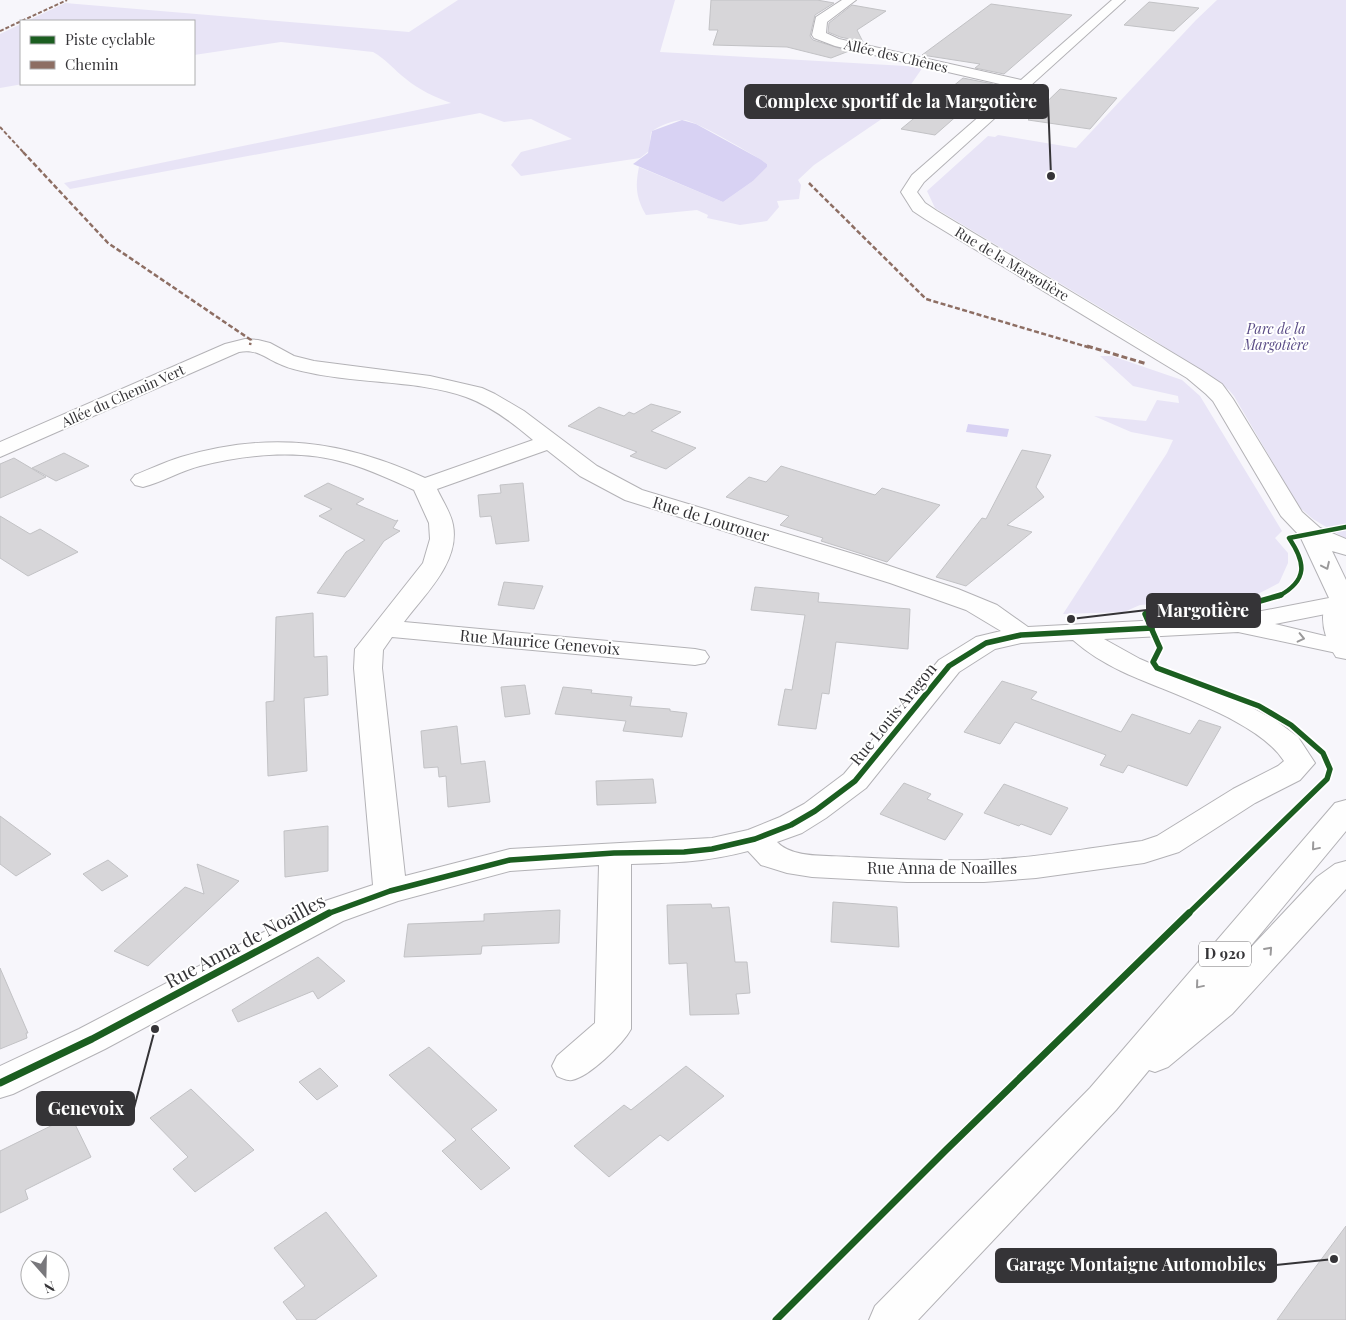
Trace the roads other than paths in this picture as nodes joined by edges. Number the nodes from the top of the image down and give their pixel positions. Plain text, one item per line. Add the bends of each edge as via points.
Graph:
1 (850, 0) edge
2 (1119, 0) edge
3 (1024, 85) junction
4 (246, 344) joint
5 (549, 442) junction
6 (0, 450) edge
7 (143, 480) dead end
8 (424, 486) junction
9 (1311, 533) junction
10 (1346, 548) edge
11 (1342, 600) edge
12 (1236, 624) junction
13 (385, 628) junction
14 (1079, 632) junction
15 (1022, 635) junction
16 (1345, 649) edge
17 (695, 657) dead end
18 (1346, 810) edge
19 (755, 838) junction
20 (614, 853) junction
21 (1346, 872) edge
22 (390, 891) junction
23 (570, 1066) dead end
24 (0, 1083) edge
25 (1103, 1099) junction
26 (890, 1320) edge

1 - 3 street, Allée des Chênes via 821,20 819,35 835,42
2 - 3 street, Rue de la Margotière
3 - 9 street, Rue de la Margotière via 918,179 909,192 912,198 931,215 1214,389 1293,516
4 - 5 street, Rue de Lourouer via 258,346 290,362 461,389 489,399
4 - 6 street, Allée du Chemin Vert
5 - 8 street
5 - 15 street, Rue de Lourouer via 619,489 666,507 882,571 975,605 1008,621
7 - 8 street via 200,459 247,451 297,449 370,462
8 - 13 street via 440,523 442,539 435,564
9 - 10 street, Rue de la Margotière
9 -> 11 street, Rue de la Margotière
11 - 12 street, Rue Louis Aragon
11 - 16 street via 1335,625
12 - 14 street, Rue Louis Aragon
12 -> 16 street, Rue Louis Aragon
13 - 17 street, Rue Maurice Genevoix
13 - 22 street via 370,649 368,668
14 - 15 street, Rue Louis Aragon
14 - 19 street, Rue Anna de Noailles via 1090,643 1135,668 1259,722 1298,755 1300,764 1168,844 1144,852 1036,867 946,871 812,866 772,857
15 - 19 street, Rue Louis Aragon via 986,643 949,666 855,781 791,825
18 -> 25 street, D 920
19 - 20 street, Rue Anna de Noailles via 684,852
20 - 22 street, Rue Anna de Noailles via 510,860
20 - 23 street via 613,1029
25 -> 21 street, D 920 via 1220,1004 1329,885
22 - 24 street, Rue Anna de Noailles via 331,912 92,1039
25 - 26 street, D 920

